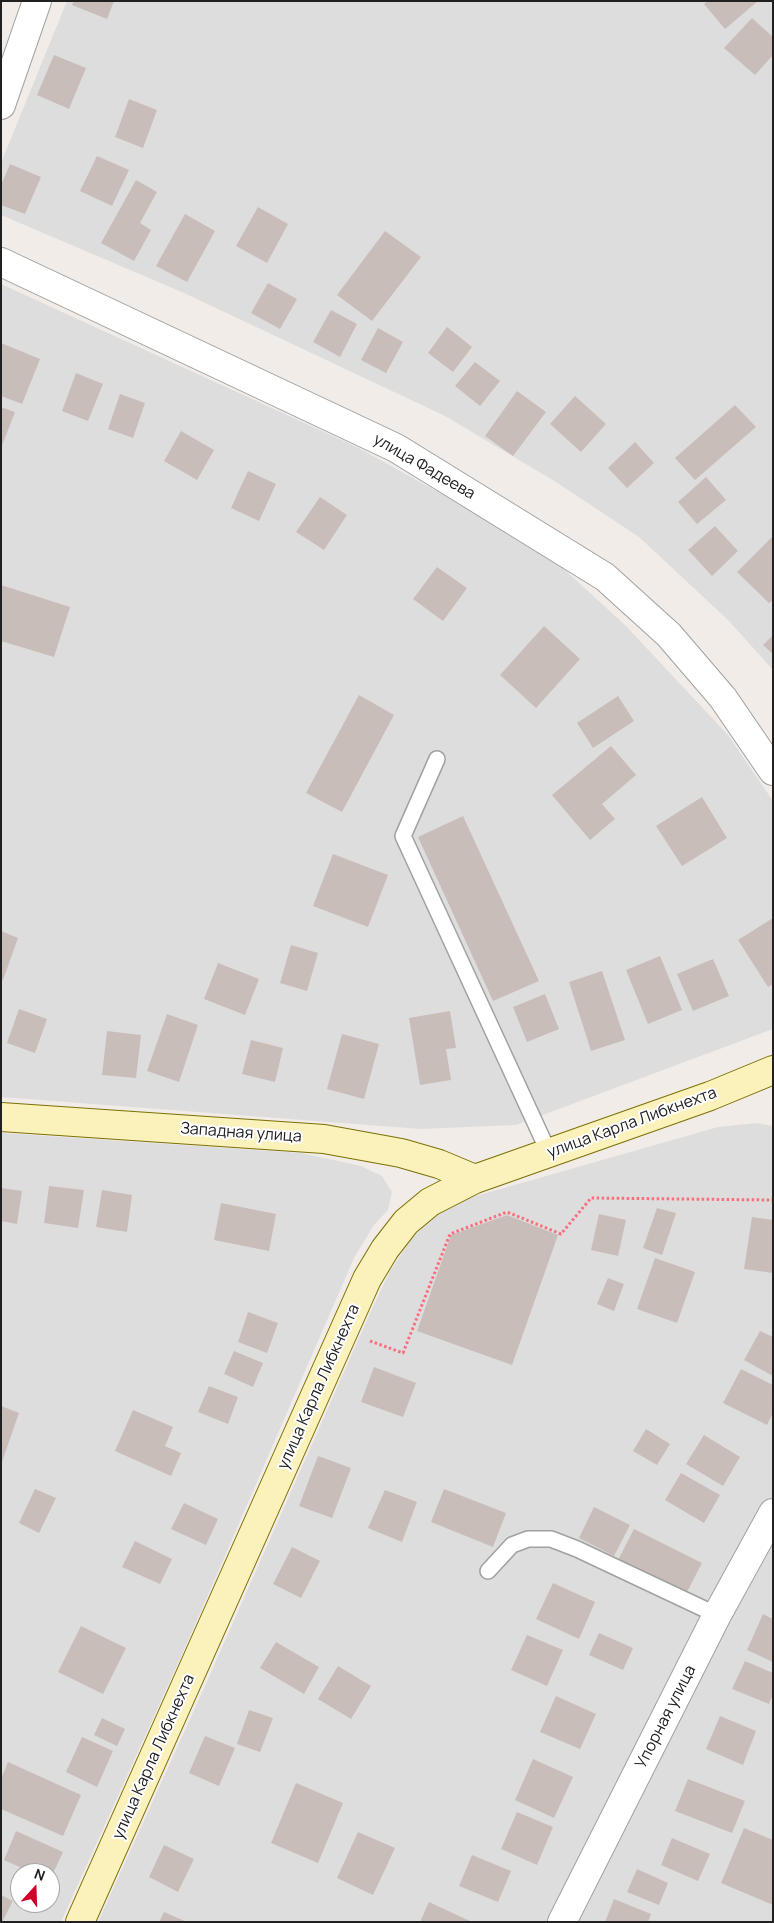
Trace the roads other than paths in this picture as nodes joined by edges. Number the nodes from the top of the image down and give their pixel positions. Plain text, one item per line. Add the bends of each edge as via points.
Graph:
1 (37, 1) edge
2 (1, 105) edge
3 (1, 262) edge
4 (437, 759) dead end
5 (773, 771) edge
6 (773, 1070) edge
7 (1, 1117) edge
8 (549, 1153) junction
9 (475, 1179) junction
10 (773, 1513) edge
11 (488, 1571) dead end
12 (717, 1615) junction
13 (80, 1922) edge
14 (562, 1922) edge

1 - 2 street
3 - 5 street, улица Фадеева via 396,448 605,577 669,635 723,698
4 - 8 lane via 403,836
6 - 8 main road, улица Карла Либкнехта
7 - 9 main road, Западная улица via 324,1138 401,1153
8 - 9 main road, улица Карла Либкнехта
9 - 13 main road, улица Карла Либкнехта via 430,1202 406,1222 367,1278
10 - 12 street, Упорная улица
11 - 12 lane via 512,1545 528,1539 551,1539
12 - 14 street, Упорная улица

